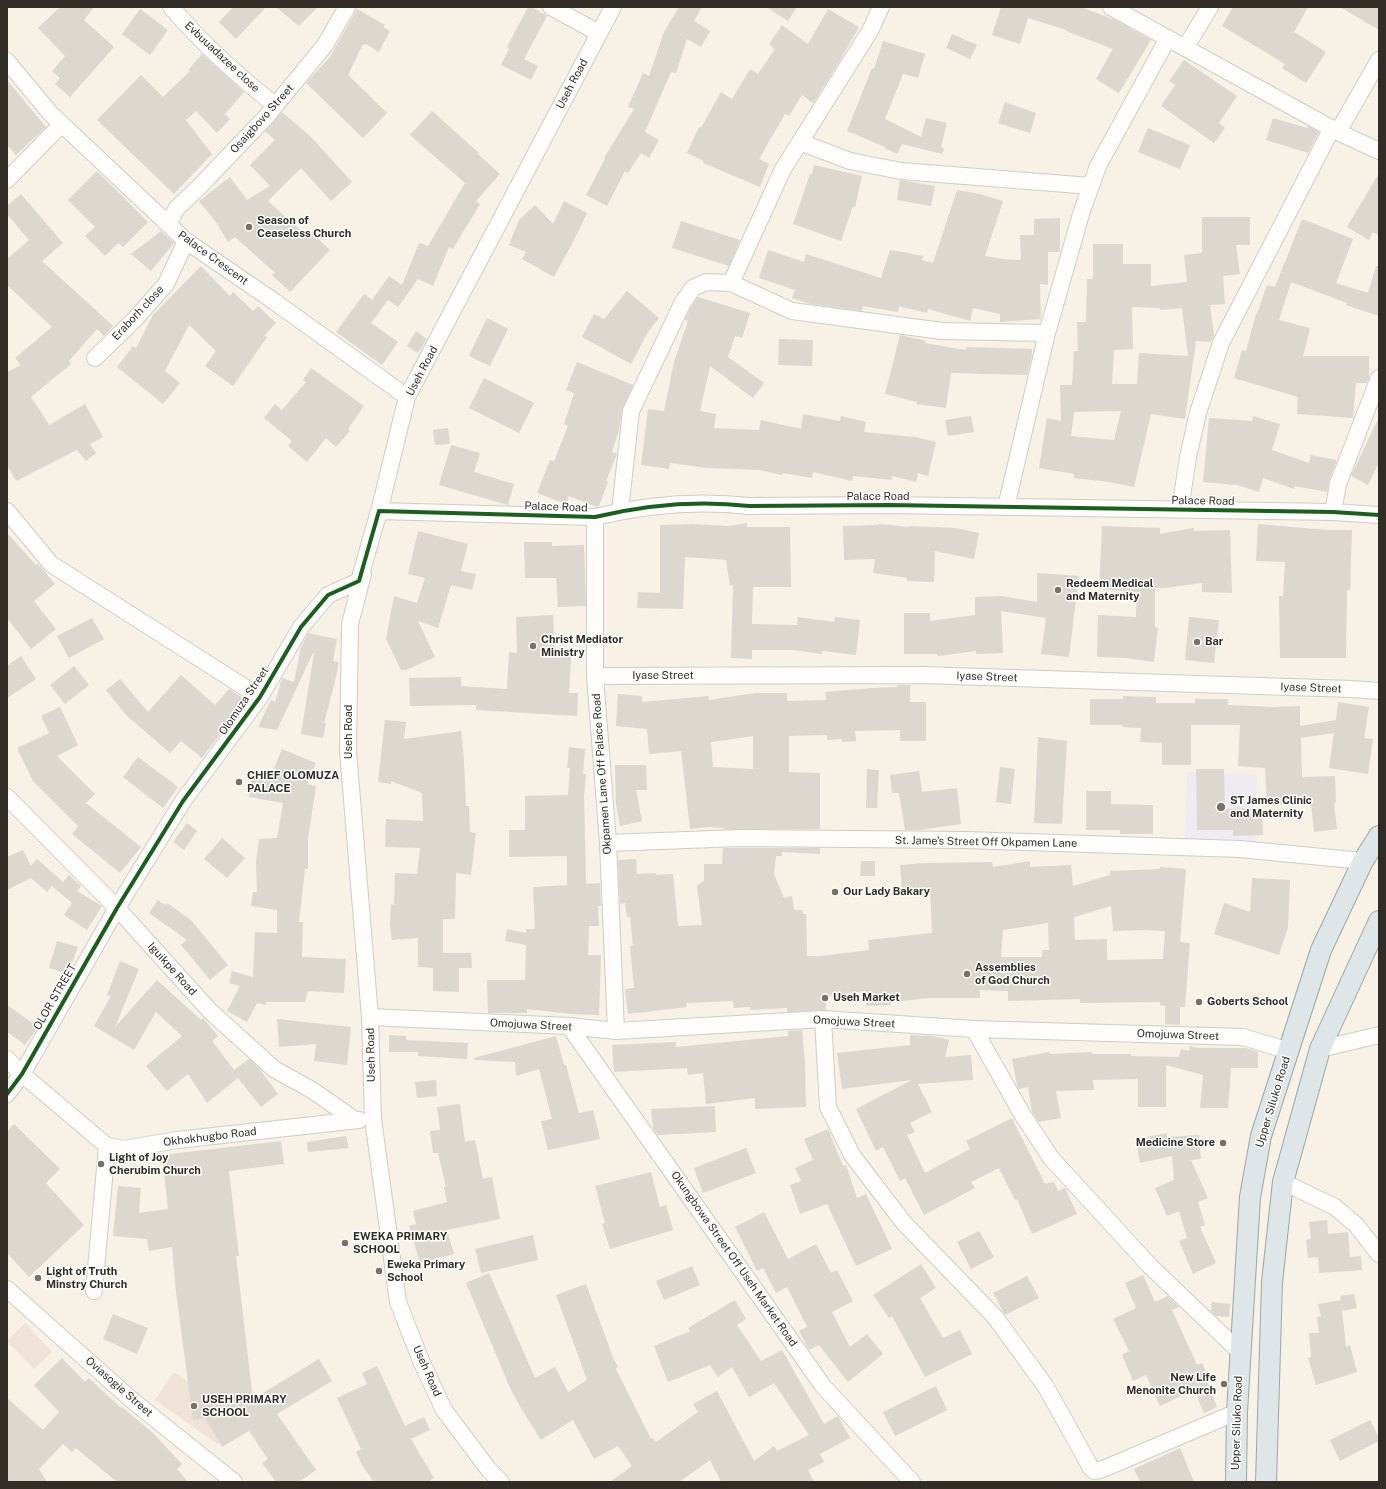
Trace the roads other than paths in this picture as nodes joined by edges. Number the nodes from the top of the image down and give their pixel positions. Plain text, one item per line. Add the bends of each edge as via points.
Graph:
1 (171, 7) edge
2 (347, 7) edge
3 (551, 7) edge
4 (613, 7) edge
5 (881, 7) edge
6 (1111, 7) edge
7 (1210, 7) edge
8 (599, 33) junction
9 (1168, 38) junction
10 (1186, 48) junction
11 (1379, 60) edge
12 (7, 61) edge
13 (275, 105) junction
14 (62, 124) junction
15 (1335, 130) junction
16 (800, 142) junction
17 (1379, 151) edge
18 (7, 180) edge
19 (1091, 186) junction
20 (168, 224) junction
21 (186, 241) junction
22 (731, 283) junction
23 (1047, 334) junction
24 (94, 358) dead end
25 (1379, 378) edge
26 (407, 397) junction
27 (1006, 507) junction
28 (1180, 510) junction
29 (7, 511) edge
30 (379, 511) junction
31 (620, 511) junction
32 (1333, 512) junction
33 (1379, 515) edge
34 (595, 517) junction
35 (595, 676) junction
36 (1379, 691) edge
37 (260, 697) junction
38 (7, 797) edge
39 (1379, 836) edge
40 (608, 843) junction
41 (1364, 861) junction
42 (117, 908) junction
43 (1379, 921) edge
44 (370, 1017) junction
45 (822, 1019) junction
46 (569, 1026) junction
47 (974, 1029) junction
48 (616, 1031) junction
49 (1379, 1035) edge
50 (1320, 1049) junction
51 (1289, 1050) junction
52 (7, 1059) edge
53 (22, 1074) junction
54 (7, 1094) edge
55 (373, 1119) junction
56 (355, 1120) junction
57 (107, 1146) junction
58 (1283, 1182) junction
59 (1379, 1254) edge
60 (7, 1289) edge
61 (94, 1291) dead end
62 (1240, 1352) junction
63 (1236, 1412) junction
64 (234, 1482) edge
65 (501, 1482) edge
66 (912, 1482) edge
67 (1236, 1482) edge
68 (1266, 1482) edge

1 - 13 street, Evbuuadazee close via 250,86
2 - 13 street, Osaigbovo Street via 325,45
3 - 8 street
4 - 8 street, Useh Road
5 - 16 street via 870,31
6 - 9 street
7 - 10 street
8 - 26 street, Useh Road
9 - 10 street
9 - 19 street via 1098,166
10 - 15 street
11 - 15 street
12 - 14 street, Palace Crescent
13 - 20 street, Osaigbovo Street via 177,208
14 - 18 street
14 - 20 street, Palace Crescent
15 - 17 street
15 - 28 street via 1221,343 1198,413
16 - 19 street via 850,161 901,171
16 - 22 street via 783,169
19 - 23 street via 1080,214
20 - 21 street, Palace Crescent
21 - 24 street, Eraborh close via 166,284 136,318
21 - 26 street, Palace Crescent
22 - 23 street via 792,311 942,331
22 - 31 street via 706,282 694,288 683,302 631,411
23 - 27 street
25 - 32 street via 1338,484
26 - 30 street, Useh Road
27 - 28 street, Palace Road
27 - 31 street, Palace Road via 668,504
28 - 32 street, Palace Road
29 - 37 street via 51,564
30 - 34 street, Palace Road
30 - 37 street, Olomuza Street via 359,581 328,595 323,600 301,627
30 - 44 street, Useh Road via 350,624 348,751
31 - 34 street, Palace Road
32 - 33 street, Palace Road
34 - 35 street, Okpamen Lane Off Palace Road
35 - 36 street, Iyase Street via 922,675
35 - 40 street, Okpamen Lane Off Palace Road
37 - 42 street, Olomuza Street via 183,801
38 - 42 street, Iguikpe Road
39 - 41 main road, Upper Siluko Road
40 - 41 street, St. Jame's Street Off Okpamen Lane via 739,838 965,840 1240,849
40 - 48 street, Okpamen Lane Off Palace Road
41 - 51 main road, Upper Siluko Road via 1321,950
42 - 53 street, OLOR STREET
42 - 56 street, Iguikpe Road via 210,1010 274,1069 312,1090
43 - 50 main road
44 - 46 street, Omojuwa Street
44 - 55 street, Useh Road
45 - 47 street, Omojuwa Street
45 - 48 street, Omojuwa Street
45 - 63 street via 828,1107 852,1155 904,1223 995,1317 1046,1387 1091,1468 1095,1471 1103,1469
46 - 48 street, Omojuwa Street
46 - 66 street, Okungbowa Street Off Useh Market Road via 823,1386
47 - 51 street, Omojuwa Street via 1243,1037
47 - 62 street via 1022,1114 1051,1158 1150,1266
49 - 50 street
50 - 58 main road
51 - 62 main road, Upper Siluko Road via 1261,1136 1250,1197
52 - 53 street
53 - 54 street, OLOR STREET
53 - 57 street
55 - 56 street, Okhokhugbo Road
55 - 65 street, Useh Road via 398,1302 444,1410
56 - 57 street, Okhokhugbo Road via 178,1140 124,1149
57 - 61 street
58 - 59 street via 1335,1207 1356,1225
58 - 68 main road via 1272,1282
60 - 64 street, Oviasogie Street via 133,1401
62 - 63 main road, Upper Siluko Road
63 - 67 main road, Upper Siluko Road

